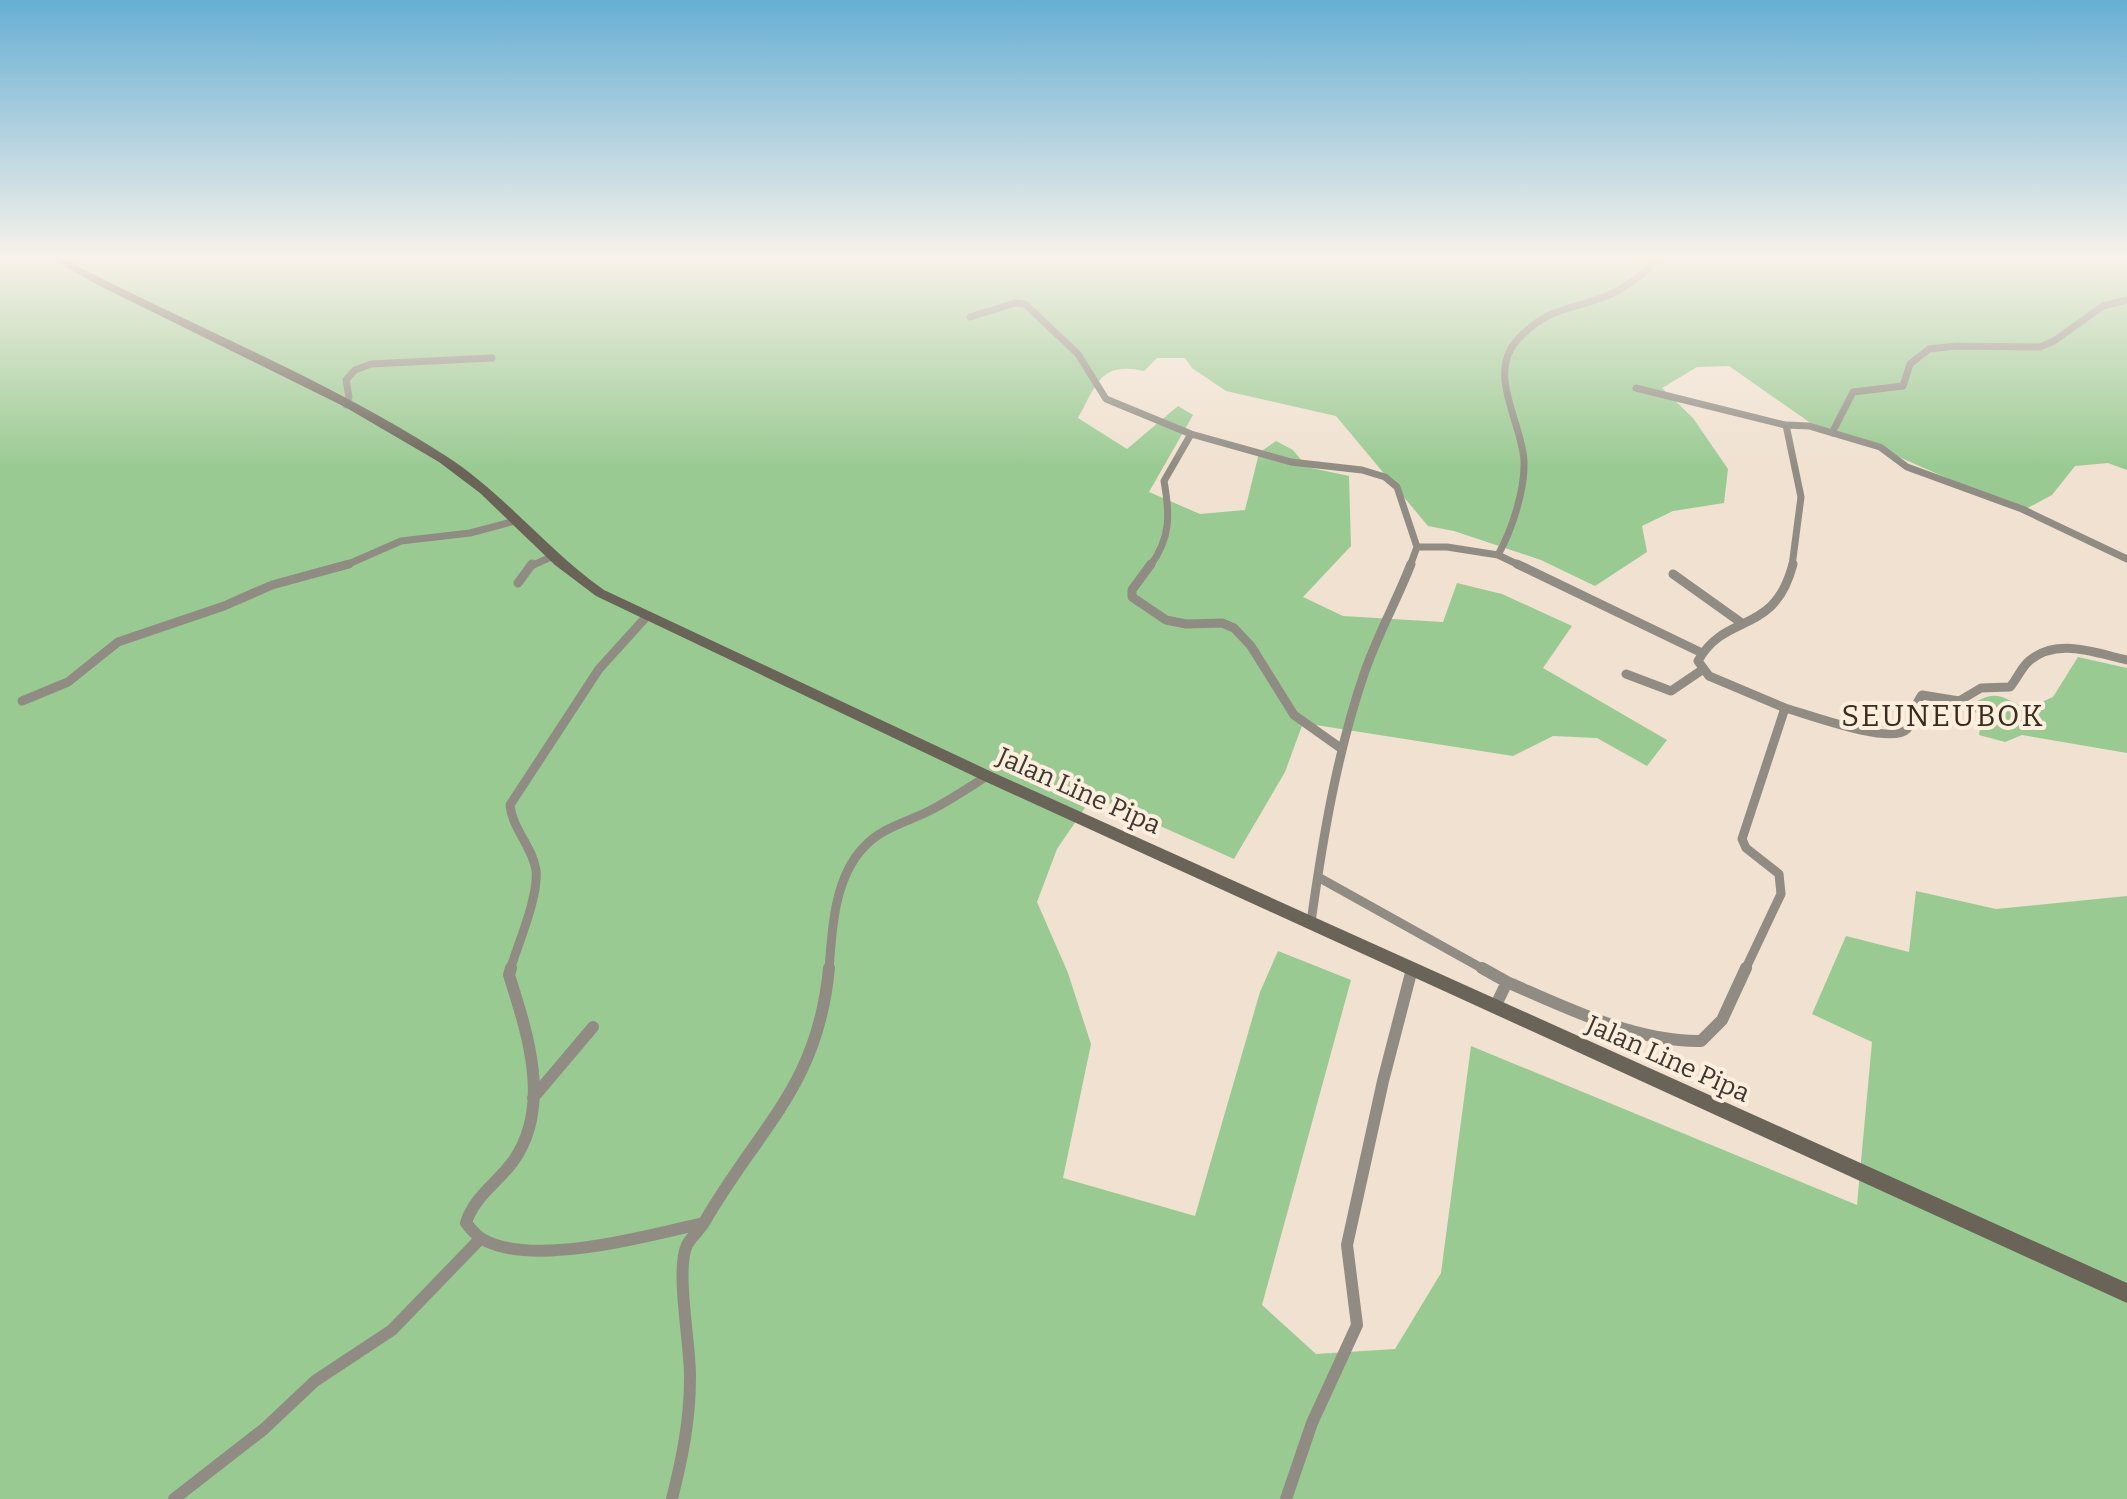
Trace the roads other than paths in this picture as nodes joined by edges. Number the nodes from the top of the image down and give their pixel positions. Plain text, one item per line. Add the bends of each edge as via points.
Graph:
1 (197, 328) edge
2 (1050, 328) edge
3 (1531, 328) edge
4 (2072, 328) edge
5 (492, 358) dead end
6 (1636, 388) dead end
7 (346, 405) junction
8 (1785, 425) junction
9 (1832, 433) junction
10 (1191, 434) junction
11 (515, 521) junction
12 (1417, 547) junction
13 (1498, 555) junction
14 (551, 557) junction
15 (2127, 559) edge
16 (1673, 574) dead end
17 (518, 583) dead end
18 (647, 616) junction
19 (1743, 624) junction
20 (1702, 653) junction
21 (2127, 660) edge
22 (1702, 670) junction
23 (1626, 674) dead end
24 (22, 701) dead end
25 (1785, 708) junction
26 (1342, 749) junction
27 (987, 776) junction
28 (1318, 877) junction
29 (1311, 922) junction
30 (1412, 969) junction
31 (1507, 982) junction
32 (1495, 1007) junction
33 (593, 1027) dead end
34 (533, 1098) junction
35 (703, 1223) junction
36 (480, 1239) junction
37 (2127, 1293) edge
38 (174, 1499) edge
39 (672, 1499) edge
40 (1286, 1499) edge

1 - 7 main road, Jalan Line Pipa
2 - 10 street via 1078,354 1106,399
3 - 13 street via 1510,345 1505,358 1504,381 1519,429 1523,469
4 - 9 street via 2040,347 1956,346 1922,352 1910,364 1903,386 1850,394
5 - 7 street via 365,366 346,379
6 - 8 street
7 - 11 main road, Jalan Line Pipa via 446,461
8 - 9 street
8 - 19 street via 1800,488 1791,571 1776,605
9 - 15 street via 1880,447 1907,467 2022,509
10 - 12 street via 1291,462 1385,477 1397,487
10 - 26 street via 1164,481 1170,513 1166,534 1132,597 1167,620 1232,627 1262,663 1288,709
11 - 14 main road, Jalan Line Pipa
11 - 24 street via 470,533 401,541 345,566 272,585 122,640 68,682
12 - 13 street
12 - 26 street via 1365,671
13 - 20 street
14 - 17 street via 533,563
14 - 18 main road, Jalan Line Pipa via 600,593
16 - 19 street
18 - 27 main road, Jalan Line Pipa
18 - 34 street via 599,669 510,805 536,869 509,975 531,1045
19 - 20 street
20 - 22 street
21 - 25 street via 2069,648 2046,650 2024,665 2010,687 1981,688 1966,702 1922,695 1909,727 1894,736
22 - 23 street via 1671,691
22 - 25 street
25 - 31 street via 1742,839 1779,874 1781,894 1728,1009 1707,1037 1692,1043 1666,1038
26 - 28 street
27 - 29 main road, Jalan Line Pipa
27 - 35 street via 933,809 877,834 858,853 843,889 823,1014 805,1069 772,1127
28 - 29 street
28 - 31 street
29 - 30 main road, Jalan Line Pipa
30 - 32 main road, Jalan Line Pipa
30 - 40 street via 1347,1245 1357,1325 1312,1423
31 - 32 street
32 - 37 main road, Jalan Line Pipa
33 - 34 street
34 - 36 street via 526,1136 514,1160 466,1218 469,1230
35 - 36 street via 577,1250 506,1247
35 - 39 street via 685,1255 688,1429
36 - 38 street via 392,1330 328,1370 264,1429

